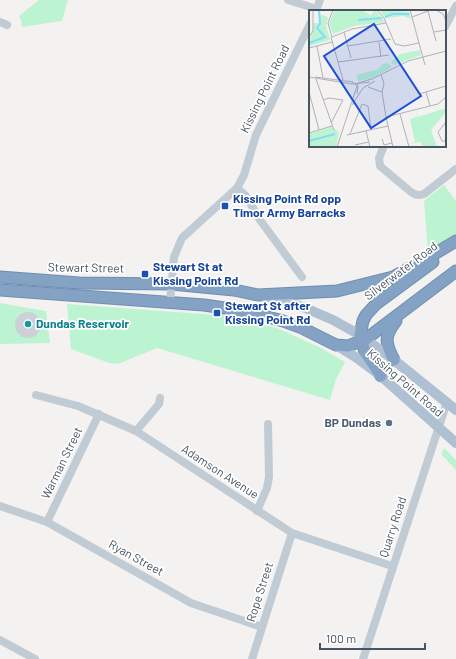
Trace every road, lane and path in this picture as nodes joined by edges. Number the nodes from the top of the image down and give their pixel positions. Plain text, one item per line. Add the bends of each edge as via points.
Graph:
1 (288, 0) edge
2 (320, 0) edge
3 (456, 6) edge
4 (316, 10) edge
5 (446, 25) edge
6 (309, 26) edge
7 (384, 147) edge
8 (456, 169) edge
9 (237, 188) junction
10 (456, 240) edge
11 (456, 246) edge
12 (456, 271) edge
13 (0, 277) edge
14 (302, 277) dead end
15 (171, 284) junction
16 (0, 290) edge
17 (258, 295) junction
18 (170, 303) junction
19 (402, 312) junction
20 (363, 338) junction
21 (336, 345) junction
22 (394, 360) junction
23 (381, 376) junction
24 (36, 394) dead end
25 (160, 398) dead end
26 (447, 402) junction
27 (456, 410) edge
28 (99, 414) junction
29 (268, 424) dead end
30 (438, 428) junction
31 (136, 431) junction
32 (456, 443) edge
33 (0, 506) edge
34 (257, 511) junction
35 (47, 522) junction
36 (292, 533) junction
37 (392, 566) junction
38 (262, 627) junction
39 (0, 640) edge
40 (35, 659) edge
41 (252, 659) edge
42 (363, 659) edge

1 - 4 street
2 - 4 street
3 - 5 street
6 - 9 street, Kissing Point Road via 256,135 244,175
7 - 8 street via 379,158 380,166 415,195 424,194
9 - 14 street via 246,196 260,220
9 - 15 street, Kissing Point Road via 182,238 174,257
10 - 17 highway, Silverwater Road via 393,277 337,291
11 - 20 highway, Silverwater Road via 376,304 366,315
12 - 19 highway
13 - 15 highway, Stewart Street via 79,283
15 - 17 highway, Kissing Point Road
15 - 18 street, Kissing Point Road
16 - 18 highway
17 - 20 main road, Kissing Point Road via 303,307 333,320
18 - 21 highway, Kissing Point Road via 245,311 302,328
19 - 20 highway
19 - 22 highway via 388,334 387,345
20 - 21 highway via 348,346
20 - 22 main road, Kissing Point Road
20 - 23 highway via 365,352
21 - 23 main road, Kissing Point Road
22 - 26 main road, Kissing Point Road
23 - 30 main road, Kissing Point Road
24 - 28 street, Adamson Avenue
25 - 31 street via 159,404
26 - 27 main road, Kissing Point Road
26 - 30 street, Quarry Road
28 - 31 street, Adamson Avenue
28 - 35 street, Warman Street
29 - 34 street via 267,488
30 - 32 main road, Kissing Point Road
30 - 37 street, Quarry Road
31 - 34 street, Adamson Avenue
33 - 35 street, Ryan Street
34 - 36 street, Adamson Avenue
35 - 38 street, Ryan Street via 191,603
36 - 37 street, Adamson Avenue
36 - 38 street, Rope Street
37 - 42 street, Quarry Road
38 - 41 street, Rope Street
39 - 40 street

